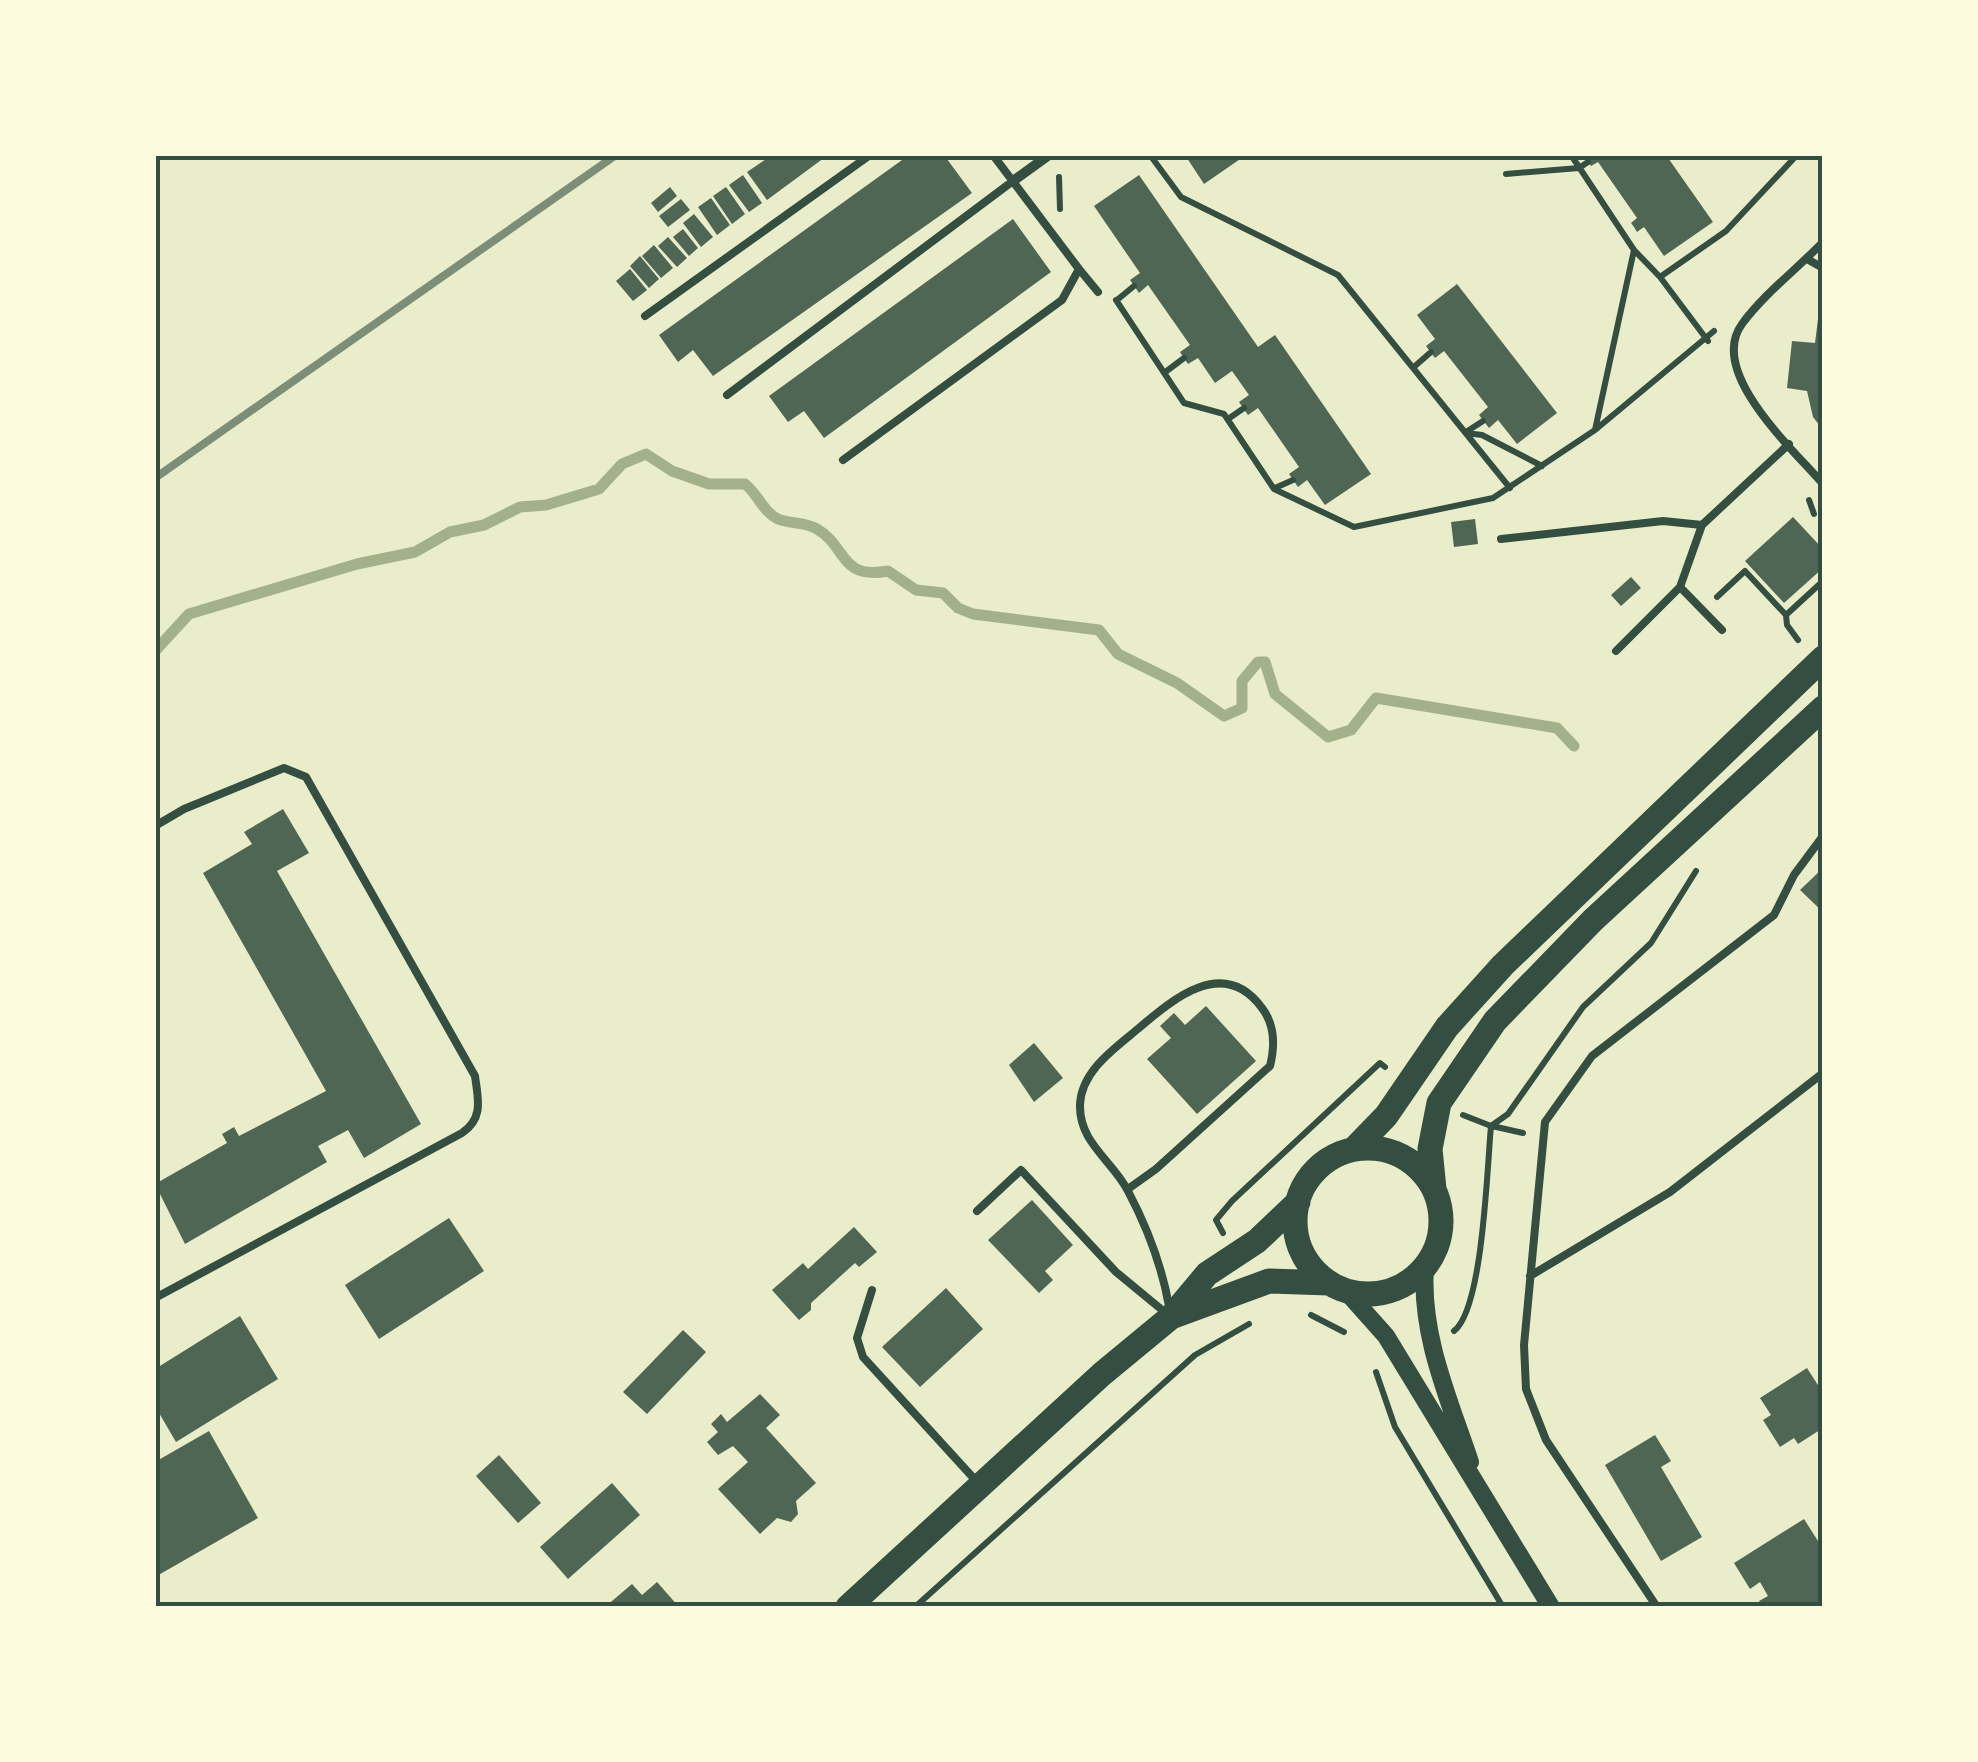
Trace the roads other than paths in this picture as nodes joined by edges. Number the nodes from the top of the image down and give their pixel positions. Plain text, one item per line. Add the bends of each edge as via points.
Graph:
1 (870, 155) edge
2 (993, 155) edge
3 (1049, 155) edge
4 (1013, 182) junction
5 (1823, 242) edge
6 (1807, 259) junction
7 (1823, 268) edge
8 (1079, 269) junction
9 (1098, 292) dead end
10 (645, 316) dead end
11 (726, 395) dead end
12 (1789, 444) junction
13 (843, 460) dead end
14 (1823, 484) edge
15 (1702, 525) junction
16 (1501, 538) dead end
17 (1680, 587) junction
18 (1722, 630) dead end
19 (1616, 651) dead end
20 (1823, 658) edge
21 (1823, 708) edge
22 (155, 826) edge
23 (1823, 836) edge
24 (1823, 1074) edge
25 (1354, 1149) junction
26 (1434, 1188) junction
27 (1128, 1189) junction
28 (1298, 1202) junction
29 (977, 1212) dead end
30 (1425, 1267) junction
31 (1530, 1276) junction
32 (1337, 1286) junction
33 (872, 1290) dead end
34 (155, 1298) edge
35 (1172, 1318) junction
36 (981, 1486) junction
37 (1480, 1491) junction
38 (848, 1607) edge
39 (1551, 1607) edge
40 (1657, 1607) edge

1 - 10 lane
2 - 4 lane
3 - 4 street
4 - 8 lane
4 - 11 lane
5 - 6 lane
6 - 7 lane
6 - 12 lane via 1742,323 1732,355 1744,387
8 - 9 lane
8 - 13 lane via 1062,300
12 - 14 lane
12 - 15 lane
15 - 16 lane via 1662,520
15 - 17 lane
17 - 18 lane
17 - 19 lane
20 - 25 main road via 1503,965 1446,1027 1386,1116
21 - 26 main road via 1538,972 1464,1062 1440,1103 1430,1149
22 - 34 lane via 284,768 306,776 475,1076 479,1111 462,1133
23 - 31 lane via 1774,915 1592,1056 1545,1122
24 - 31 lane via 1670,1192
25 - 26 main road via 1396,1153
25 - 28 main road via 1318,1168
26 - 30 main road via 1441,1233
27 - 27 lane via 1083,1124 1080,1105 1091,1074 1182,992 1214,983 1243,990 1272,1030 1270,1066
27 - 35 lane via 1161,1263
28 - 32 main road via 1300,1247
28 - 35 main road via 1208,1274
29 - 35 lane via 1021,1170 1116,1272
30 - 32 main road via 1392,1290 1368,1294
30 - 37 street via 1431,1343
31 - 40 lane via 1524,1369 1534,1412
32 - 35 main road via 1281,1279
32 - 37 street via 1378,1322
33 - 36 lane via 857,1338 864,1357
35 - 36 main road
36 - 38 main road
37 - 39 street

